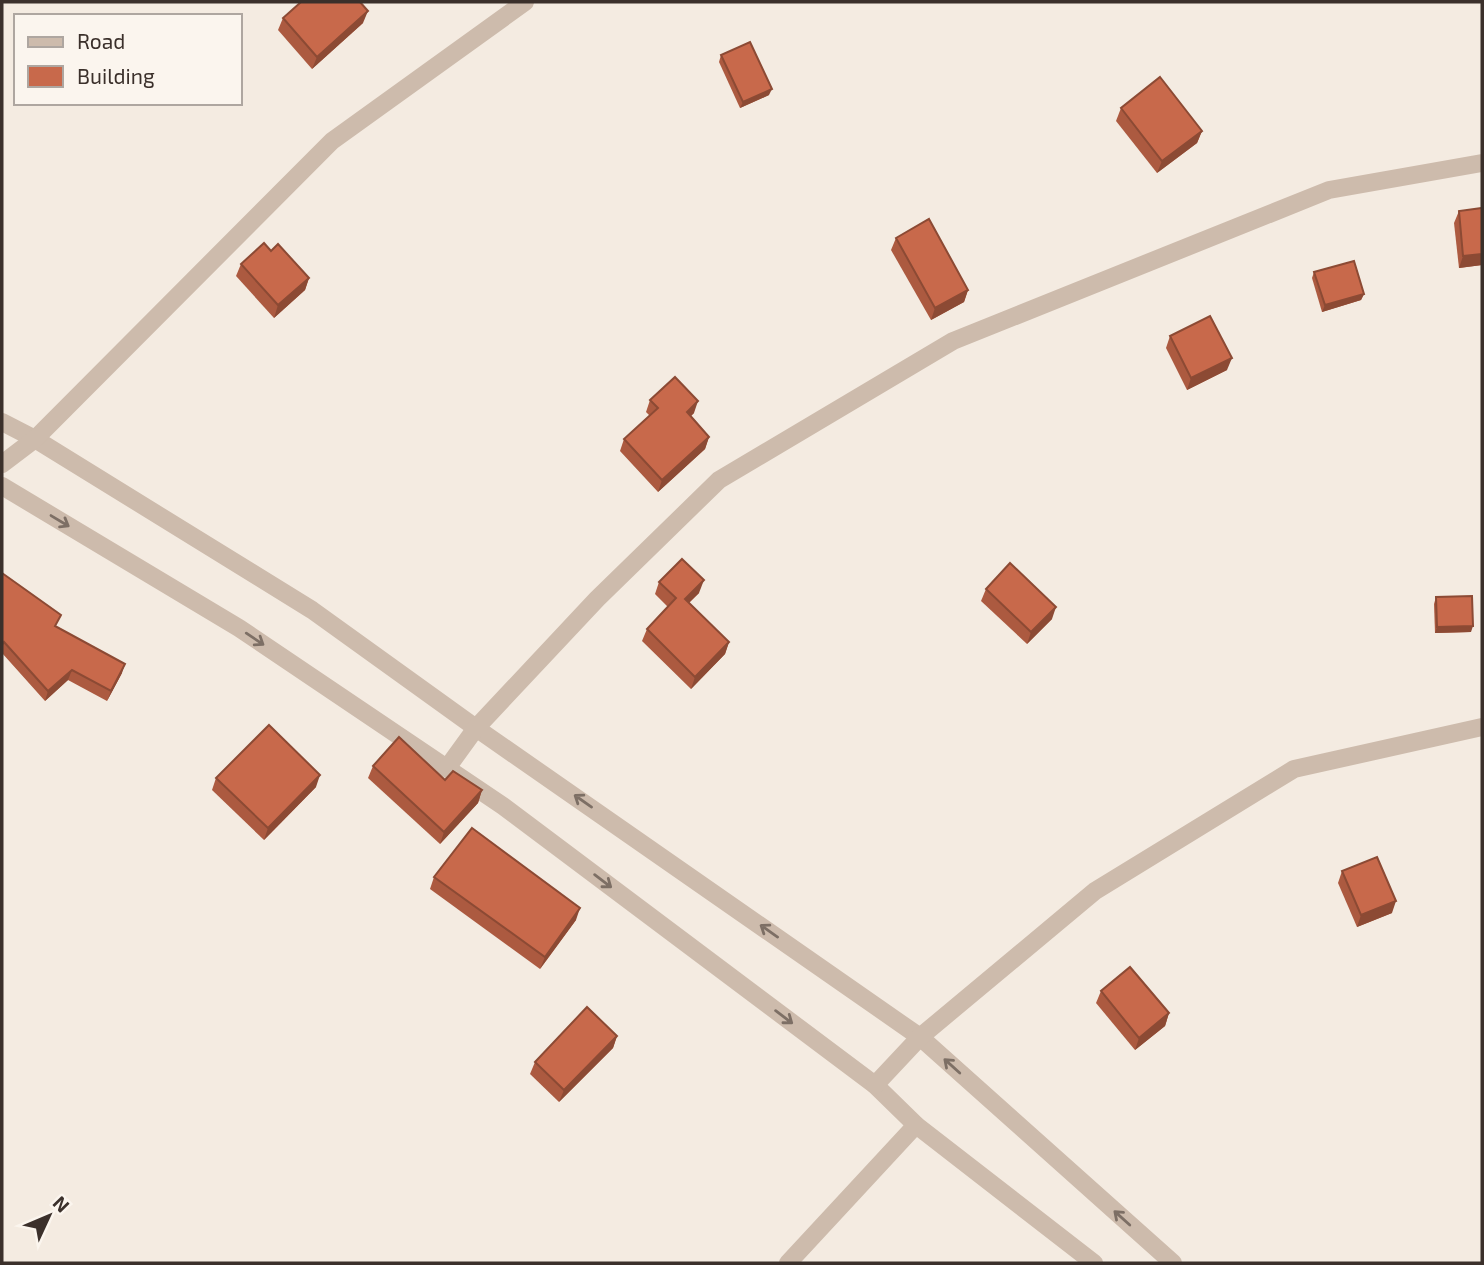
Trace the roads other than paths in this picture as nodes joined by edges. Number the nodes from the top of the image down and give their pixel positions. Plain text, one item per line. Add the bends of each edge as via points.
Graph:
1 (525, 2) edge
2 (1482, 163) edge
3 (2, 422) edge
4 (35, 439) junction
5 (2, 464) edge
6 (2, 486) edge
7 (1482, 727) edge
8 (476, 728) junction
9 (447, 768) junction
10 (920, 1037) junction
11 (875, 1086) junction
12 (916, 1125) junction
13 (788, 1263) edge
14 (1094, 1263) edge
15 (1172, 1263) edge

1 - 4 street via 332,141
2 - 8 street via 1329,190 953,341 719,480 597,599
3 - 4 street
4 - 5 street
4 - 8 street via 312,610
6 -> 9 street via 239,628
7 - 10 street via 1294,769 1095,891
8 - 9 street
10 -> 8 street
9 -> 11 street
10 - 11 street
15 -> 10 street
11 - 12 street
12 - 13 street
12 - 14 street

